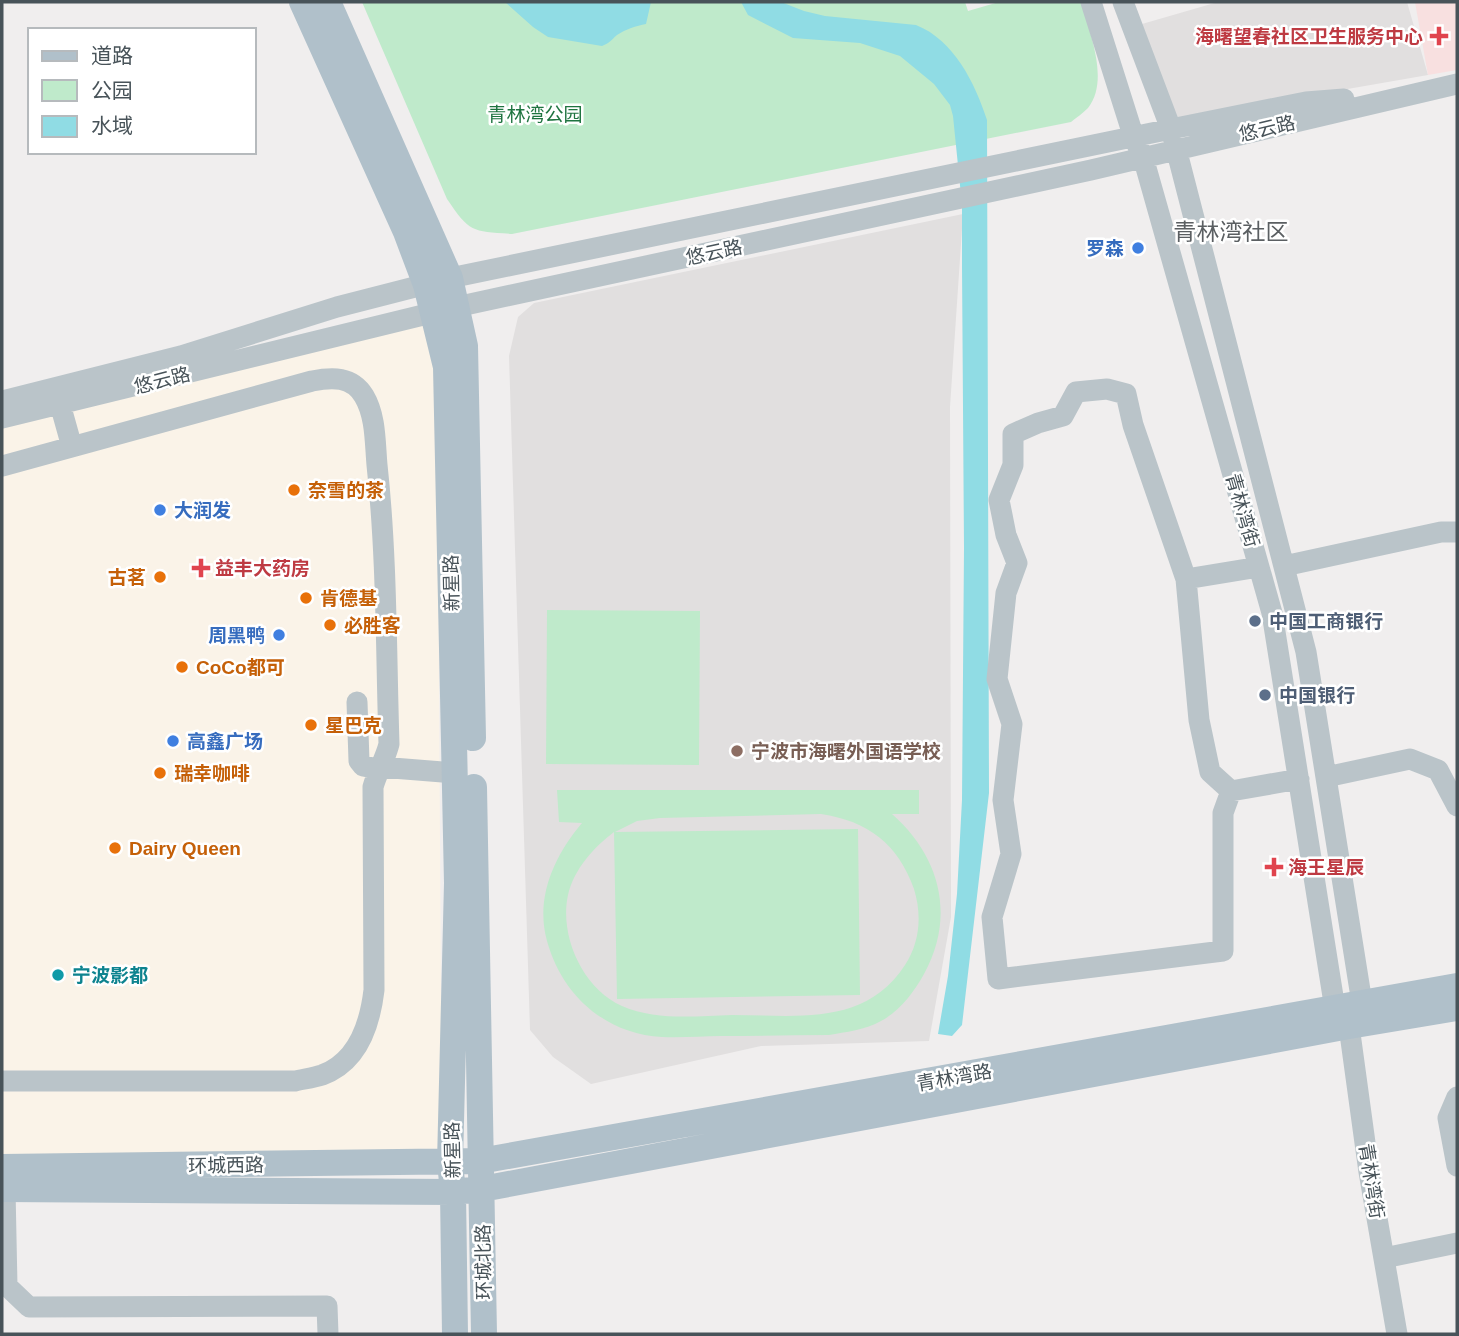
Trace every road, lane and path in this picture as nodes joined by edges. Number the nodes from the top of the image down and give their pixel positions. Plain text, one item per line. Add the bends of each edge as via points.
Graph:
1 (302, 2) edge
2 (328, 2) edge
3 (1091, 2) edge
4 (1123, 2) edge
5 (1457, 84) edge
6 (1134, 138) junction
7 (1174, 139) junction
8 (1143, 158) junction
9 (438, 282) junction
10 (445, 311) junction
11 (2, 401) edge
12 (60, 404) junction
13 (2, 418) edge
14 (72, 447) junction
15 (2, 466) edge
16 (1457, 532) edge
17 (1284, 566) junction
18 (1259, 567) junction
19 (1186, 579) junction
20 (357, 702) dead end
21 (380, 768) junction
22 (455, 773) junction
23 (1326, 777) junction
24 (1299, 779) junction
25 (1231, 791) junction
26 (1457, 806) edge
27 (1457, 986) edge
28 (1362, 1003) junction
29 (1457, 1008) edge
30 (1342, 1018) junction
31 (2, 1081) edge
32 (1457, 1097) edge
33 (480, 1161) junction
34 (450, 1162) junction
35 (1457, 1166) edge
36 (3, 1182) edge
37 (482, 1189) junction
38 (453, 1192) junction
39 (1457, 1243) edge
40 (1384, 1258) junction
41 (4, 1288) edge
42 (328, 1334) edge
43 (455, 1334) edge
44 (484, 1334) edge
45 (1397, 1334) edge

1 - 9 main road, 新星路 via 405,232
2 - 9 main road, 新星路
3 - 6 street, 青林湾街
4 - 7 street, 青林湾街
5 - 7 street, 悠云路
6 - 7 street, 悠云路
6 - 8 street, 青林湾街
6 - 9 street, 悠云路
7 - 8 street, 悠云路
7 - 17 street, 青林湾街
8 - 10 street, 悠云路
8 - 18 street, 青林湾街
9 - 10 main road, 新星路
9 - 11 street, 悠云路 via 337,307 181,356
10 - 12 street, 悠云路
10 - 22 main road, 新星路
10 - 33 main road, 新星路 via 465,346 467,383
12 - 13 street, 悠云路
12 - 14 street
14 - 15 street
14 - 21 street via 331,377 349,381 364,396 373,421 383,518 389,744
16 - 17 street
17 - 23 street, 青林湾街 via 1306,652
18 - 19 street
18 - 24 street, 青林湾街 via 1272,613
19 - 25 street via 1199,720 1210,772
19 - 25 street via 1126,394 1107,389 1076,392 1063,416 1013,434 1013,465 999,500 1017,563 1006,593 997,679 1012,724 1003,800 1011,854 992,917 998,979 1223,951 1223,813
20 - 21 street via 359,761
21 - 22 street
21 - 31 street via 373,787 372,1001 365,1033 346,1060 323,1075 295,1081
22 - 34 main road, 新星路
23 - 26 street via 1410,759 1438,770
23 - 28 street, 青林湾街
24 - 25 street
24 - 30 street, 青林湾街
27 - 28 main road, 青林湾路
28 - 30 main road, 青林湾路
29 - 30 main road, 青林湾路
30 - 33 main road, 青林湾路
30 - 37 main road, 青林湾路
30 - 40 street, 青林湾街
32 - 35 street via 1448,1118
33 - 34 main road, 青林湾路
33 - 37 main road, 新星路
34 - 36 main road, 环城西路
34 - 38 main road, 新星路
36 - 38 main road, 青林湾路
36 - 41 street
37 - 38 main road, 青林湾路
37 - 44 main road, 环城北路
38 - 43 main road, 环城北路
39 - 40 street
40 - 45 street, 青林湾街
41 - 42 street via 29,1307 327,1306

